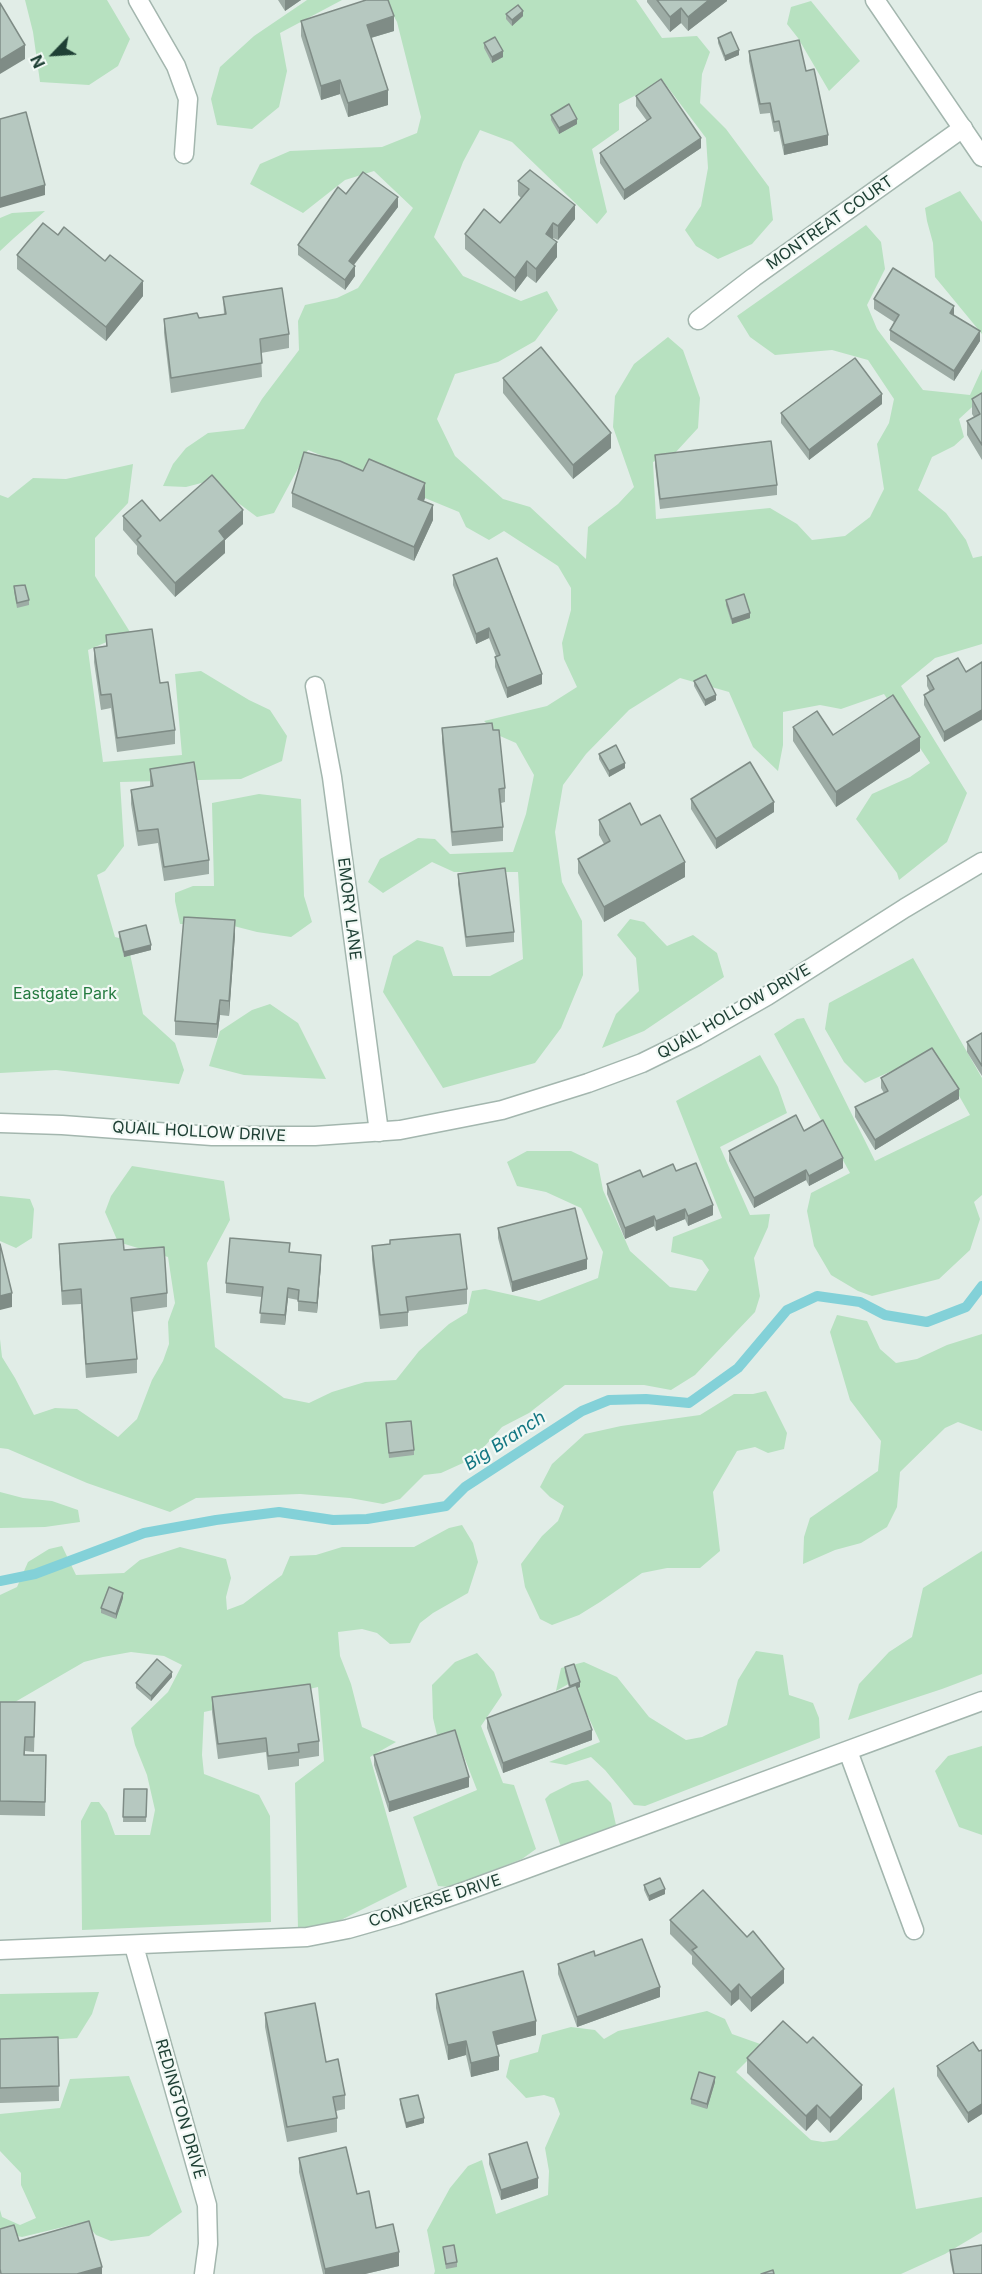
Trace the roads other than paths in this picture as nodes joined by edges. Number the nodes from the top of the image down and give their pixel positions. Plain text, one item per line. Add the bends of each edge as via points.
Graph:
1 (138, 0) edge
2 (875, 0) edge
3 (963, 128) junction
4 (184, 154) dead end
5 (982, 157) edge
6 (698, 320) dead end
7 (315, 686) dead end
8 (982, 862) edge
9 (0, 1123) edge
10 (380, 1132) junction
11 (982, 1701) edge
12 (848, 1751) junction
13 (914, 1930) dead end
14 (134, 1946) junction
15 (0, 1950) edge
16 (204, 2274) edge

1 - 4 street via 176,66 188,99
2 - 3 street
3 - 5 street
3 - 6 street, MONTREAT COURT
7 - 10 street, EMORY LANE via 332,777
8 - 10 street, QUAIL HOLLOW DRIVE via 767,996 642,1063 502,1110
9 - 10 street, QUAIL HOLLOW DRIVE via 212,1136
11 - 12 street, CONVERSE DRIVE
12 - 13 street
12 - 14 street, CONVERSE DRIVE via 486,1884 348,1929 307,1937
14 - 15 street, CONVERSE DRIVE
14 - 16 street, REDINGTON DRIVE via 207,2205

